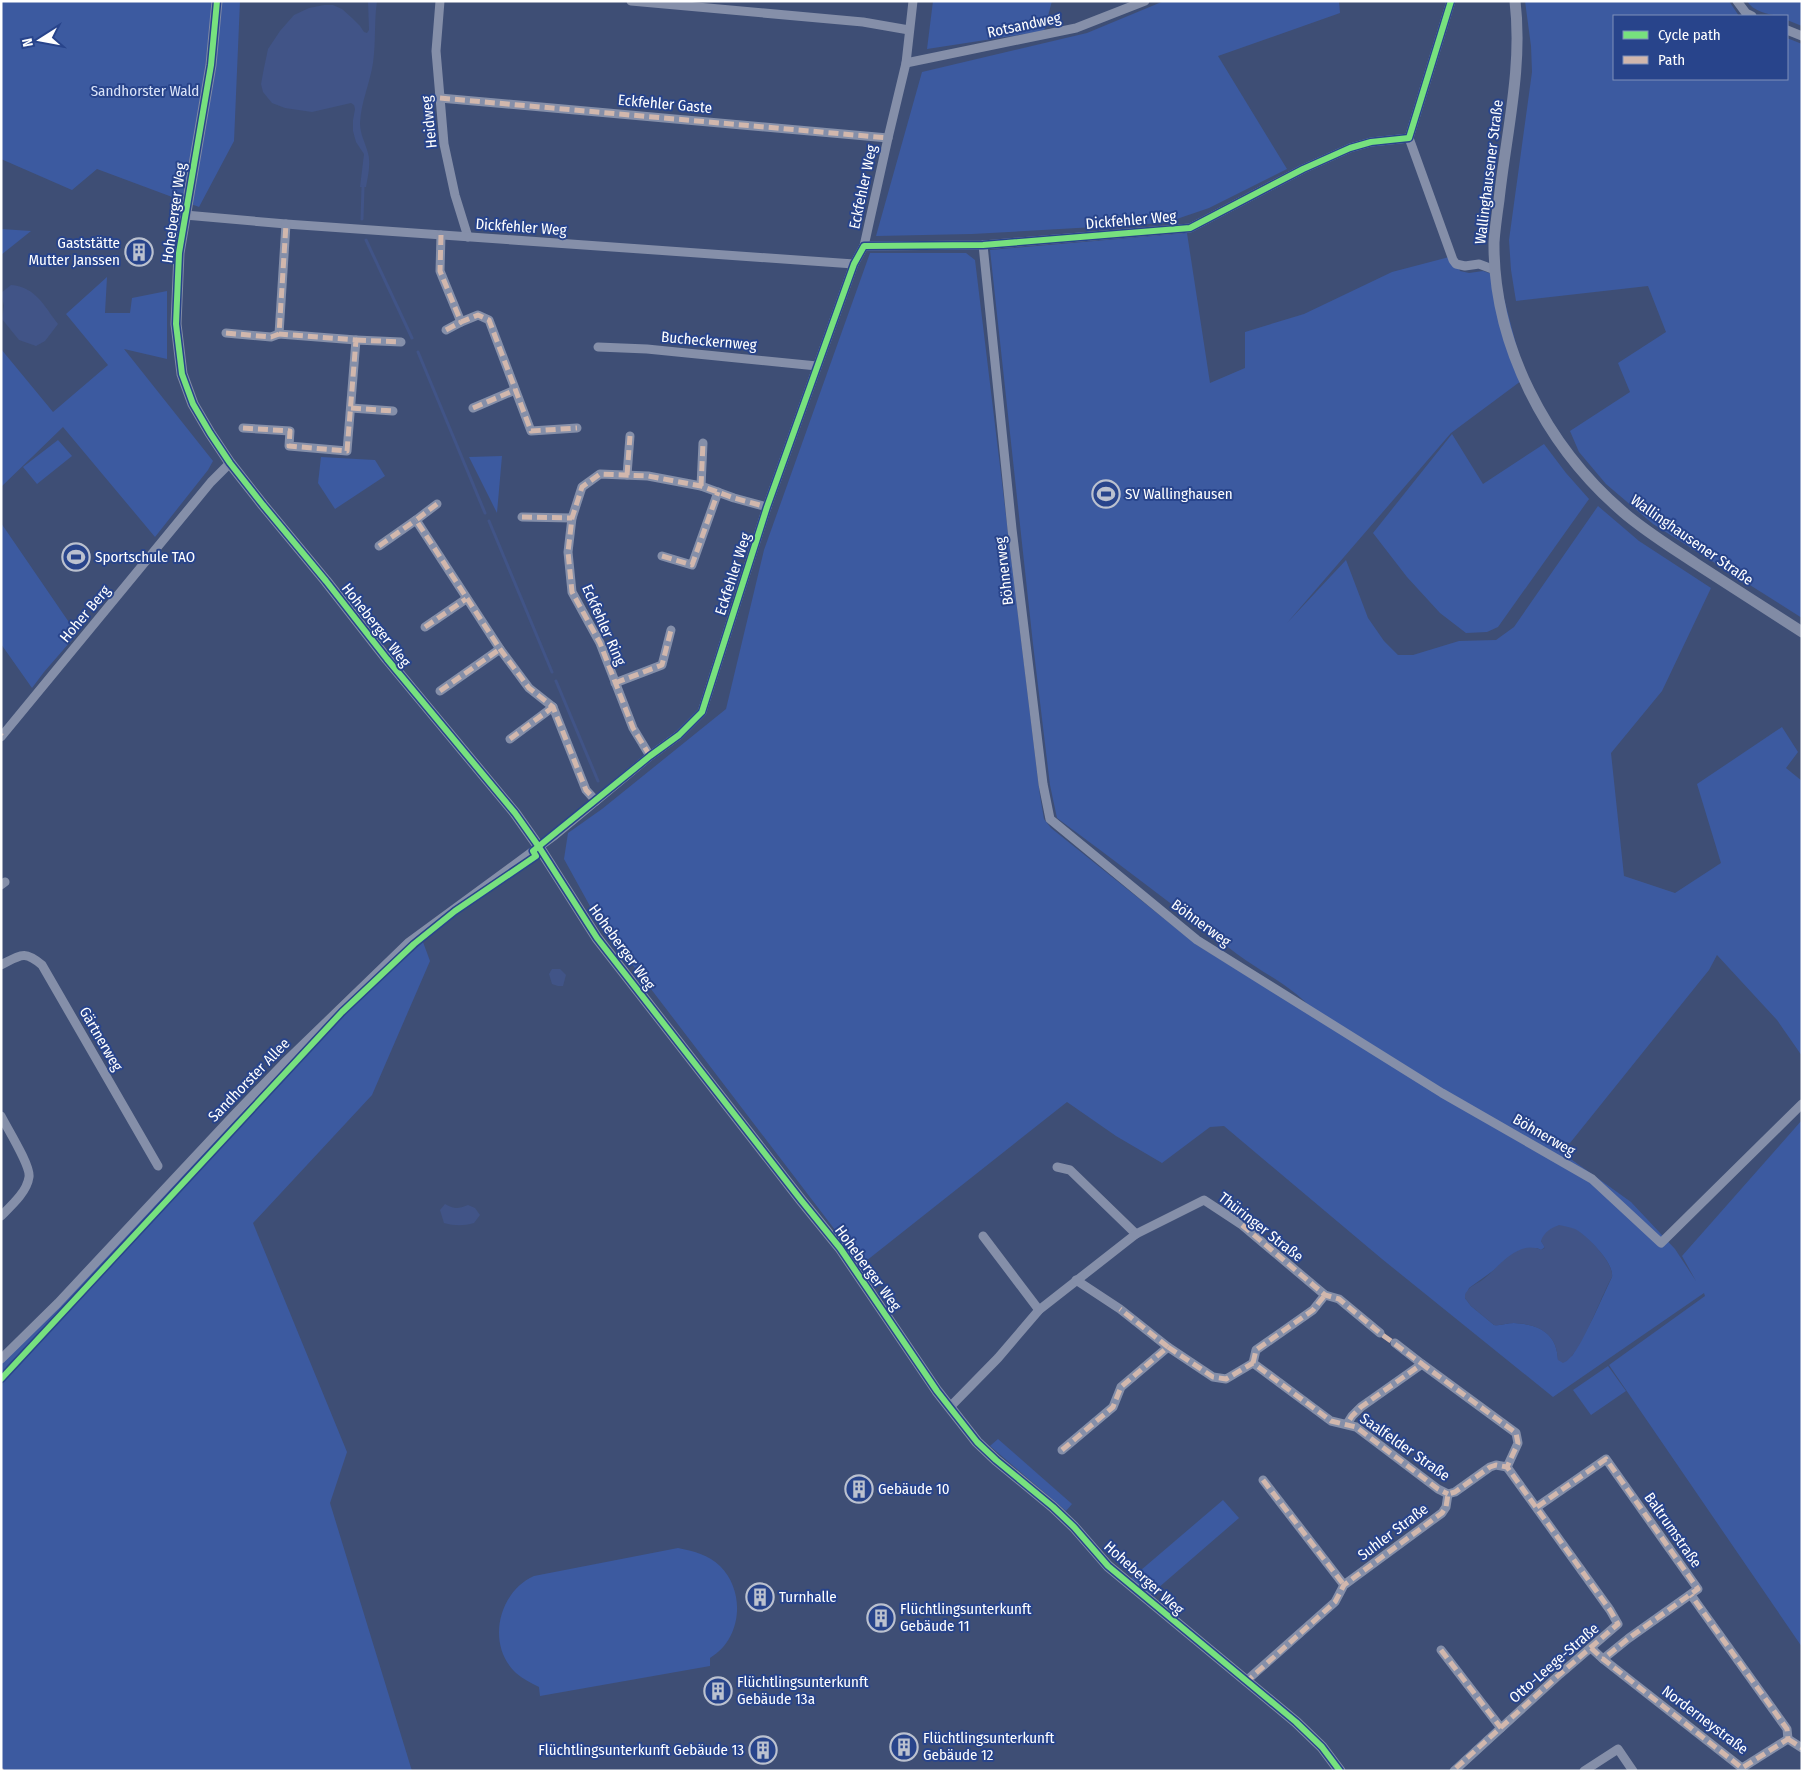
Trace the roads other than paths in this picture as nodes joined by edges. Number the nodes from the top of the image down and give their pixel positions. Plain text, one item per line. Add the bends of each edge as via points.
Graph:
1 (217, 1) edge
2 (440, 1) edge
3 (631, 1) edge
4 (913, 1) edge
5 (1145, 1) edge
6 (1451, 1) edge
7 (1515, 1) edge
8 (1737, 1) edge
9 (1749, 15) edge
10 (909, 30) junction
11 (1788, 30) edge
12 (1802, 36) edge
13 (906, 63) junction
14 (440, 98) junction
15 (888, 138) junction
16 (1409, 138) junction
17 (185, 215) junction
18 (286, 224) junction
19 (442, 235) junction
20 (468, 237) junction
21 (864, 246) junction
22 (983, 246) junction
23 (854, 264) junction
24 (1495, 270) junction
25 (461, 322) junction
26 (446, 330) dead end
27 (226, 334) dead end
28 (279, 334) junction
29 (356, 340) junction
30 (401, 342) dead end
31 (598, 347) dead end
32 (817, 366) junction
33 (515, 390) junction
34 (351, 408) junction
35 (473, 408) dead end
36 (394, 411) dead end
37 (242, 428) dead end
38 (577, 428) dead end
39 (630, 436) dead end
40 (703, 443) dead end
41 (230, 463) junction
42 (626, 474) junction
43 (701, 486) junction
44 (718, 492) junction
45 (437, 504) dead end
46 (767, 507) junction
47 (522, 517) dead end
48 (572, 518) junction
49 (416, 520) junction
50 (378, 546) dead end
51 (662, 556) dead end
52 (466, 599) junction
53 (425, 627) dead end
54 (671, 630) dead end
55 (1802, 632) edge
56 (500, 649) junction
57 (616, 683) junction
58 (440, 691) dead end
59 (553, 707) junction
60 (2, 736) edge
61 (510, 739) dead end
62 (650, 756) junction
63 (596, 801) junction
64 (539, 846) junction
65 (1, 965) edge
66 (1802, 1104) edge
67 (1, 1116) edge
68 (158, 1166) dead end
69 (1057, 1167) dead end
70 (1, 1216) edge
71 (1136, 1234) junction
72 (983, 1236) dead end
73 (1076, 1280) junction
74 (1325, 1295) junction
75 (1039, 1310) junction
76 (1380, 1333) dead end
77 (1395, 1343) dead end
78 (1168, 1347) junction
79 (1, 1359) edge
80 (1252, 1363) junction
81 (1422, 1364) junction
82 (950, 1407) junction
83 (1347, 1424) junction
84 (1062, 1450) dead end
85 (1507, 1467) junction
86 (1263, 1480) dead end
87 (1448, 1494) junction
88 (1537, 1507) junction
89 (1344, 1585) junction
90 (1691, 1595) junction
91 (1618, 1624) junction
92 (1629, 1638) junction
93 (1591, 1648) junction
94 (1441, 1650) dead end
95 (1603, 1659) junction
96 (1246, 1681) junction
97 (1501, 1728) junction
98 (1788, 1738) junction
99 (1802, 1748) edge
100 (1456, 1770) edge
101 (1340, 1771) edge
102 (1584, 1771) edge
103 (1633, 1771) edge

1 - 17 street, Hoheberger Weg via 211,65
2 - 14 street, Heidweg via 436,51
3 - 10 street via 863,22
4 - 10 street, Eckfehler Weg
5 - 13 street, Rotsandweg via 1076,28
6 - 16 street
7 - 24 street, Wallinghausener Straße via 1516,71 1494,241
8 - 9 street
10 - 13 street, Eckfehler Weg
11 - 12 street
13 - 15 street, Eckfehler Weg
14 - 15 street, Eckfehler Gaste
14 - 20 street, Heidweg via 444,144
15 - 21 street, Eckfehler Weg
16 - 22 street, Dickfehler Weg via 1350,148 1190,228
16 - 24 street via 1453,260 1456,264 1479,264
17 - 18 street, Dickfehler Weg
17 - 41 street, Hoheberger Weg via 179,253 176,324 182,374 193,404
18 - 19 street, Dickfehler Weg
18 - 28 street
19 - 20 street, Dickfehler Weg
19 - 25 street via 440,271
20 - 23 street, Dickfehler Weg
21 - 22 street, Dickfehler Weg
21 - 23 street, Eckfehler Weg
22 - 66 street, Böhnerweg via 1013,535 1050,820 1197,940 1442,1093 1592,1179 1661,1243
23 - 32 street, Eckfehler Weg
24 - 55 street, Wallinghausener Straße via 1509,342 1524,379 1563,448 1581,470 1616,506 1650,533
25 - 26 street
25 - 33 street via 478,316 489,320
27 - 28 street via 271,337
28 - 29 street
29 - 30 street
29 - 34 street
31 - 32 street, Bucheckernweg via 656,349
32 - 46 street, Eckfehler Weg
33 - 35 street
33 - 38 street via 531,431
34 - 36 street
34 - 37 street via 347,451 288,446 290,431
39 - 42 street
40 - 43 street
41 - 60 street, Hoher Berg
41 - 64 street, Hoheberger Weg
42 - 43 street, Eckfehler Ring
42 - 48 street, Eckfehler Ring via 600,474 582,487
43 - 44 street, Eckfehler Ring
44 - 46 street, Eckfehler Ring
44 - 51 street via 692,565
45 - 49 street
46 - 62 street, Eckfehler Weg via 702,712 679,735
47 - 48 street
48 - 57 street, Eckfehler Ring via 568,552 572,592 600,643
49 - 50 street
49 - 52 street
52 - 53 street
52 - 56 street
54 - 57 street, Eckfehler Ring via 662,665
56 - 58 street
56 - 59 street via 528,688
57 - 62 street, Eckfehler Ring via 633,728
59 - 61 street
59 - 63 street via 586,790
62 - 63 street, Eckfehler Weg
63 - 64 street, Eckfehler Weg
64 - 79 street, Sandhorster Allee via 408,943 251,1097 58,1303
64 - 82 street, Hoheberger Weg via 597,938 840,1248
65 - 68 street, Gärtnerweg via 21,955 32,957 42,965
67 - 70 street via 30,1176 16,1201
69 - 71 street via 1070,1170
71 - 73 street, Thüringer Straße
71 - 74 street, Thüringer Straße via 1204,1200 1242,1225
72 - 75 street
73 - 75 street, Thüringer Straße
73 - 78 street
74 - 76 street, Thüringer Straße via 1339,1299
74 - 80 street via 1313,1310 1256,1350
75 - 82 street, Thüringer Straße
77 - 81 street
78 - 80 street via 1214,1377 1226,1378
78 - 84 street via 1121,1387 1113,1407
80 - 83 street, Saalfelder Straße via 1331,1421
81 - 83 street via 1361,1407
81 - 85 street via 1516,1434 1518,1443
82 - 96 street, Hoheberger Weg via 976,1442 1074,1527 1108,1566
83 - 87 street, Saalfelder Straße via 1356,1427
85 - 87 street via 1490,1467
85 - 88 street, Otto-Leege-Straße
86 - 89 street
87 - 89 street, Suhler Straße via 1442,1512
88 - 90 street, Baltrumstraße via 1606,1459 1698,1590
88 - 91 street, Otto-Leege-Straße
89 - 96 street, Suhler Straße via 1334,1602
90 - 92 street
90 - 98 street via 1787,1729
91 - 92 street
91 - 93 street, Otto-Leege-Straße
92 - 95 street
93 - 95 street, Norderneystraße
93 - 97 street, Otto-Leege-Straße
94 - 97 street
95 - 98 street, Norderneystraße via 1742,1768
96 - 101 street, Hoheberger Weg via 1296,1722 1322,1747
97 - 100 street, Otto-Leege-Straße
98 - 99 street
102 - 103 street via 1618,1749

